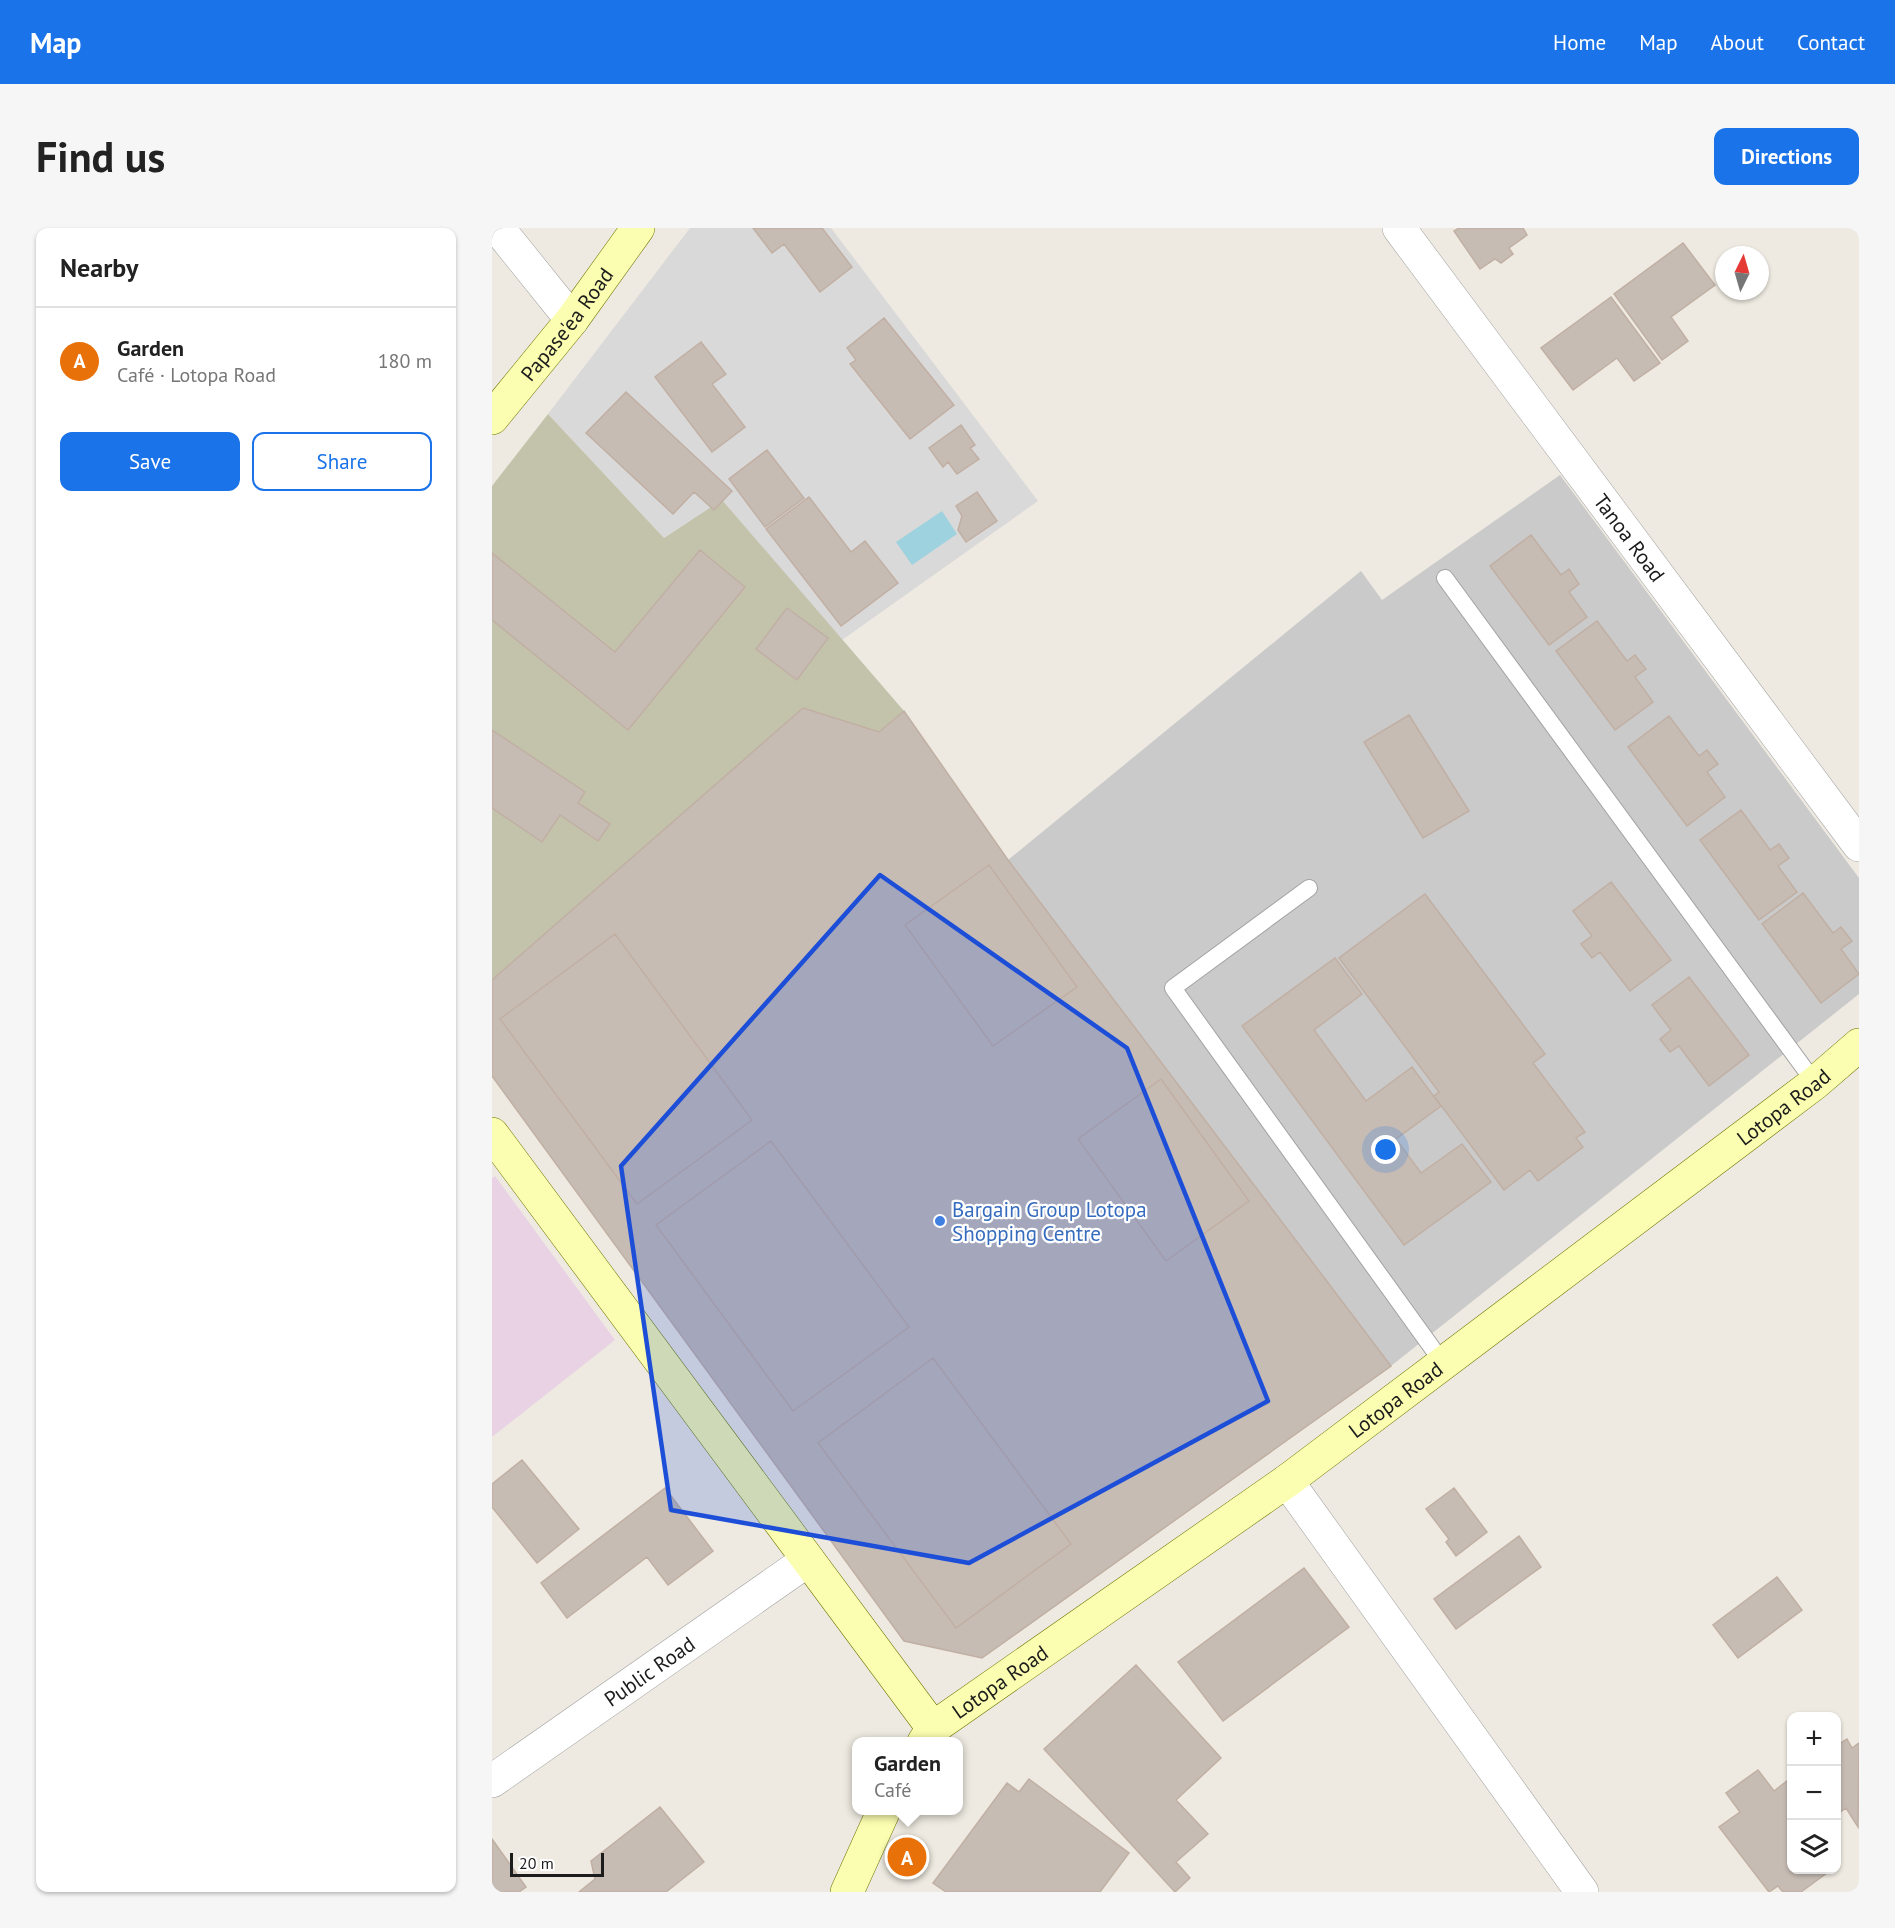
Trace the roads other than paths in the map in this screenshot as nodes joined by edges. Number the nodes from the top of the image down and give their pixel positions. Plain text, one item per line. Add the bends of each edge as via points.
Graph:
1 (498, 228) edge
2 (638, 228) edge
3 (1399, 228) edge
4 (572, 320) junction
5 (492, 418) edge
6 (1445, 578) dead end
7 (1859, 845) edge
8 (1309, 888) dead end
9 (1859, 1045) edge
10 (1815, 1083) junction
11 (492, 1134) edge
12 (1443, 1363) junction
13 (1287, 1481) junction
14 (808, 1560) junction
15 (929, 1735) edge
16 (492, 1781) edge
17 (882, 1815) edge
18 (847, 1892) edge
19 (1582, 1892) edge

1 - 4 street
2 - 4 street, Papase'ea Road
3 - 7 street, Tanoa Road
4 - 5 street, Papase'ea Road
6 - 10 lane
8 - 12 lane via 1173,988
9 - 10 street, Lotopa Road
10 - 12 street, Lotopa Road
11 - 14 street
12 - 13 street, Lotopa Road
13 - 15 street, Lotopa Road
13 - 19 street
14 - 15 street
14 - 16 street, Public Road
17 - 18 street

